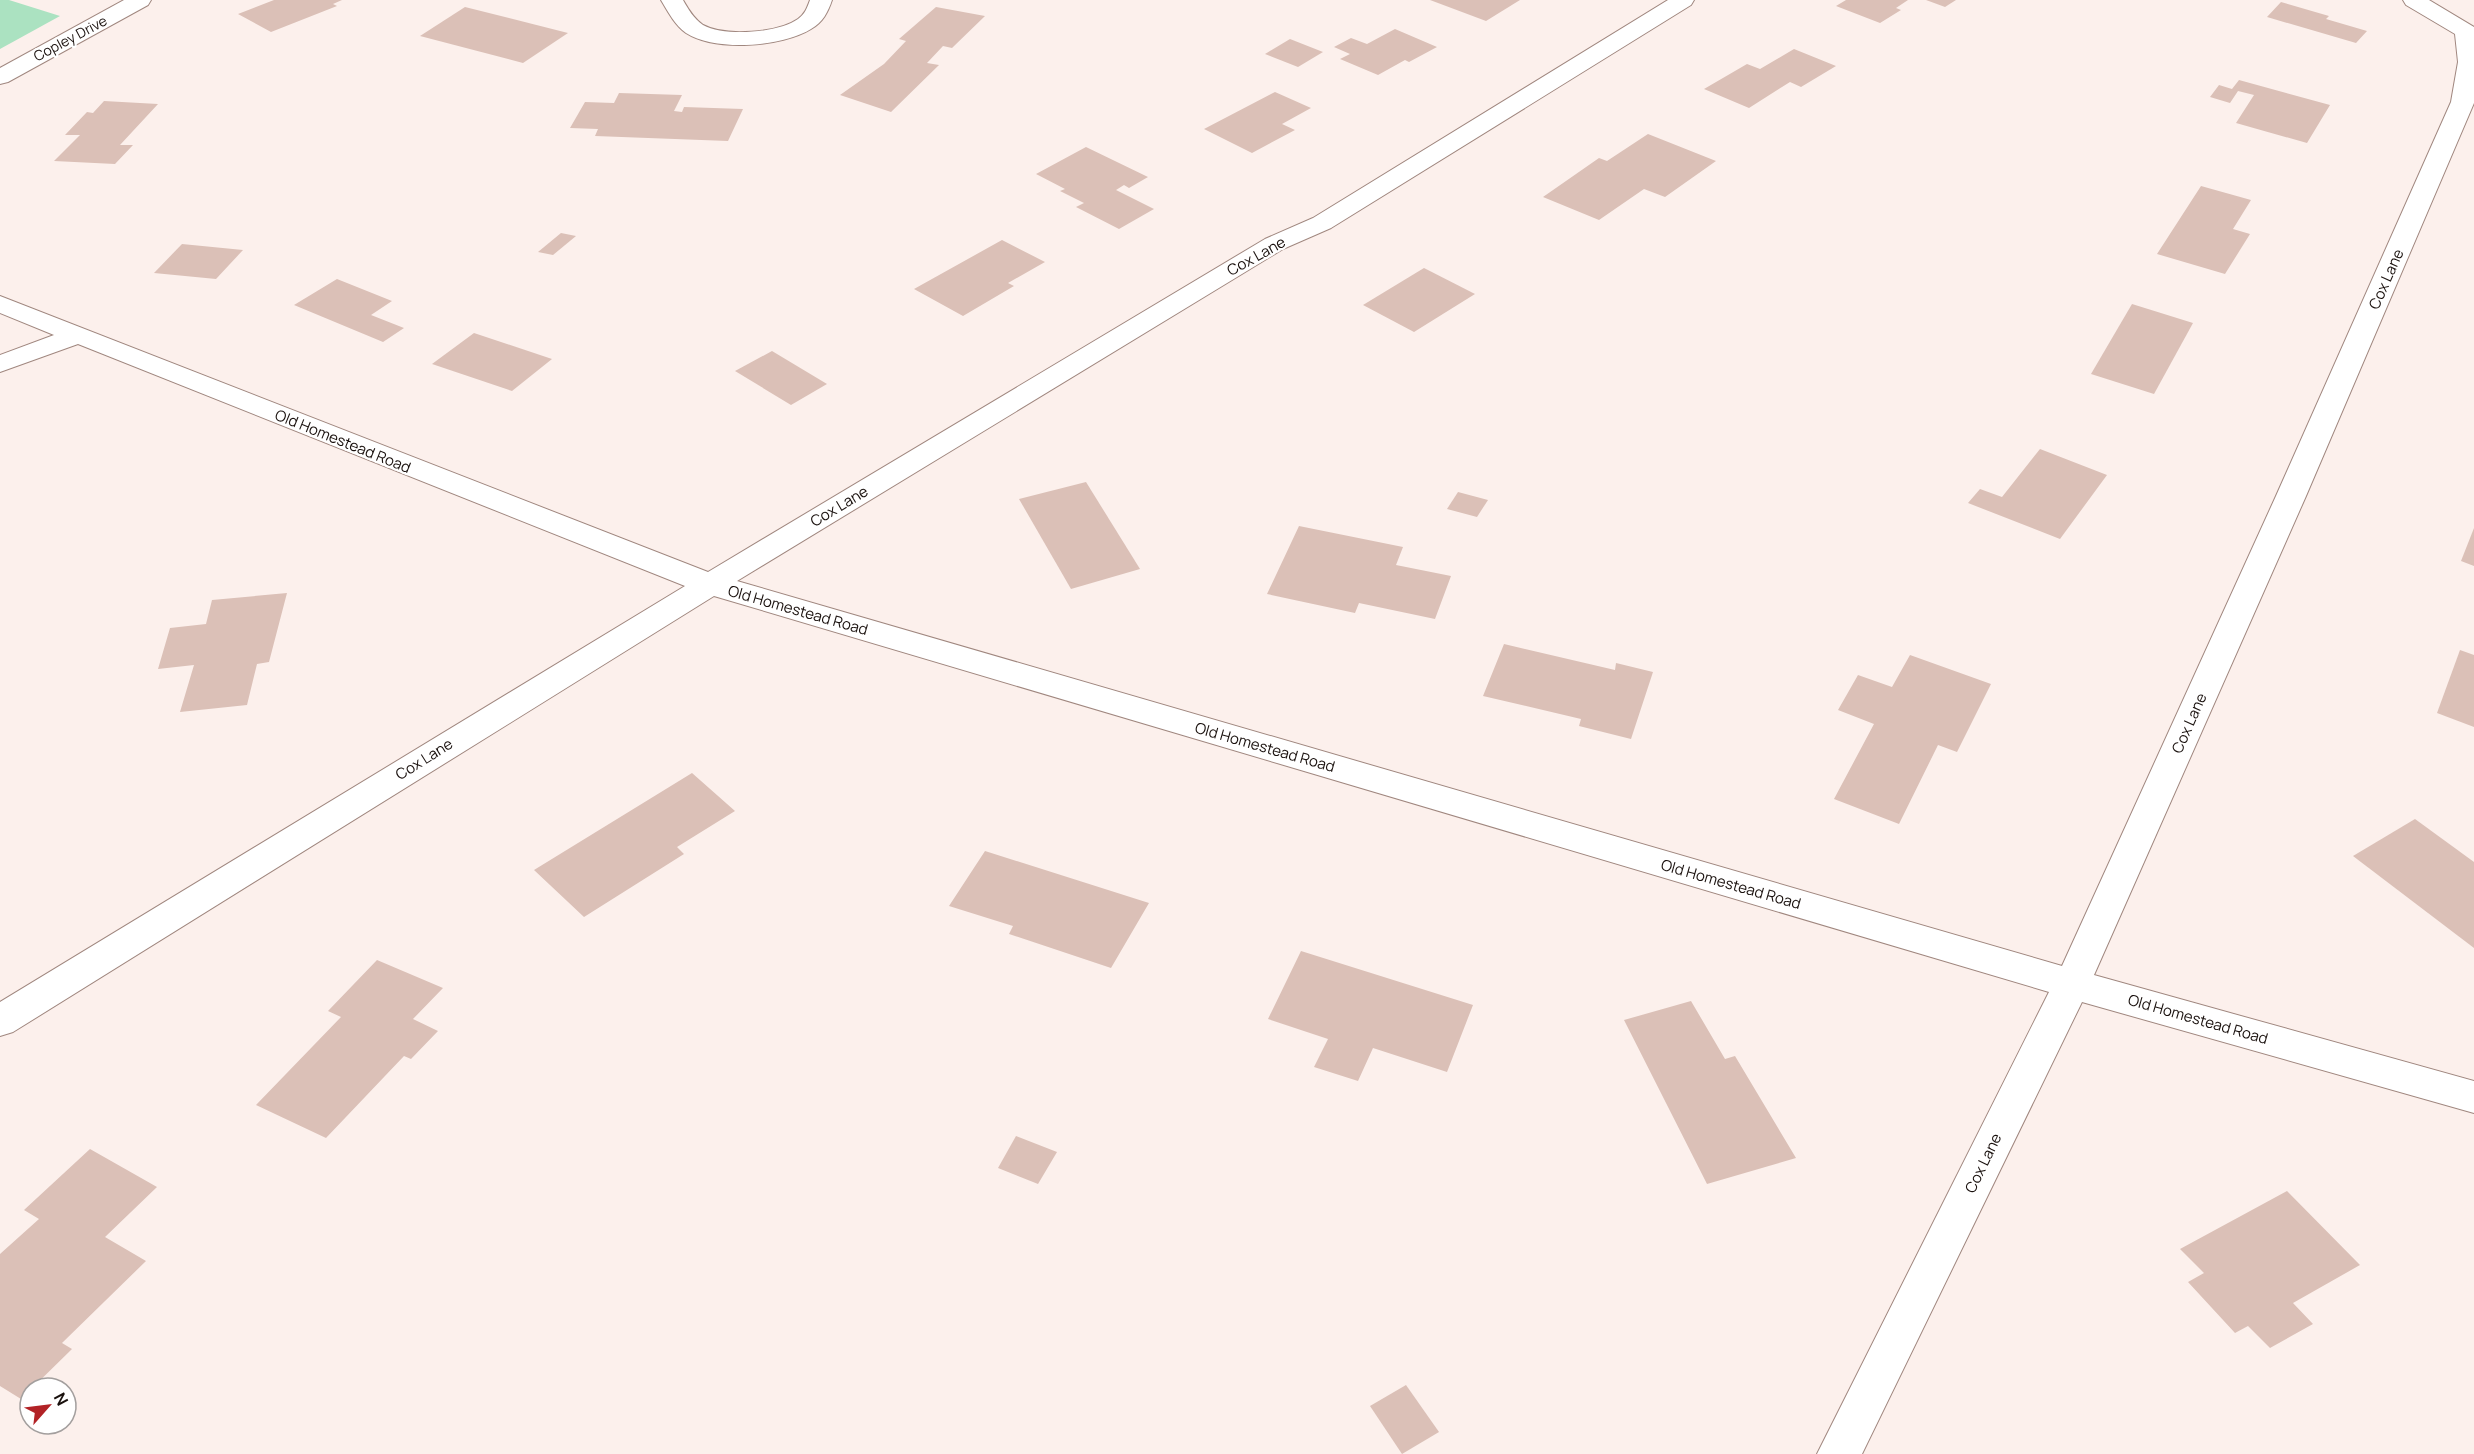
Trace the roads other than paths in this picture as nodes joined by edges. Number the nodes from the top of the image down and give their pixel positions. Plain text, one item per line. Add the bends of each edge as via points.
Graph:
1 (140, 0) edge
2 (672, 0) edge
3 (821, 0) edge
4 (1683, 0) edge
5 (2414, 0) edge
6 (0, 77) edge
7 (0, 304) edge
8 (77, 335) junction
9 (0, 364) edge
10 (710, 584) junction
11 (2072, 984) junction
12 (0, 1021) edge
13 (2474, 1097) edge
14 (1839, 1454) edge

1 - 6 street, Copley Drive
2 - 3 street via 699,32 739,39 797,28 815,15
4 - 10 street, Cox Lane via 1322,223 1274,243
5 - 11 street, Cox Lane via 2466,31 2469,62 2463,102
7 - 8 street
8 - 9 street
8 - 10 street, Old Homestead Road
10 - 11 street, Old Homestead Road
10 - 12 street, Cox Lane
11 - 13 street, Old Homestead Road
11 - 14 street, Cox Lane

